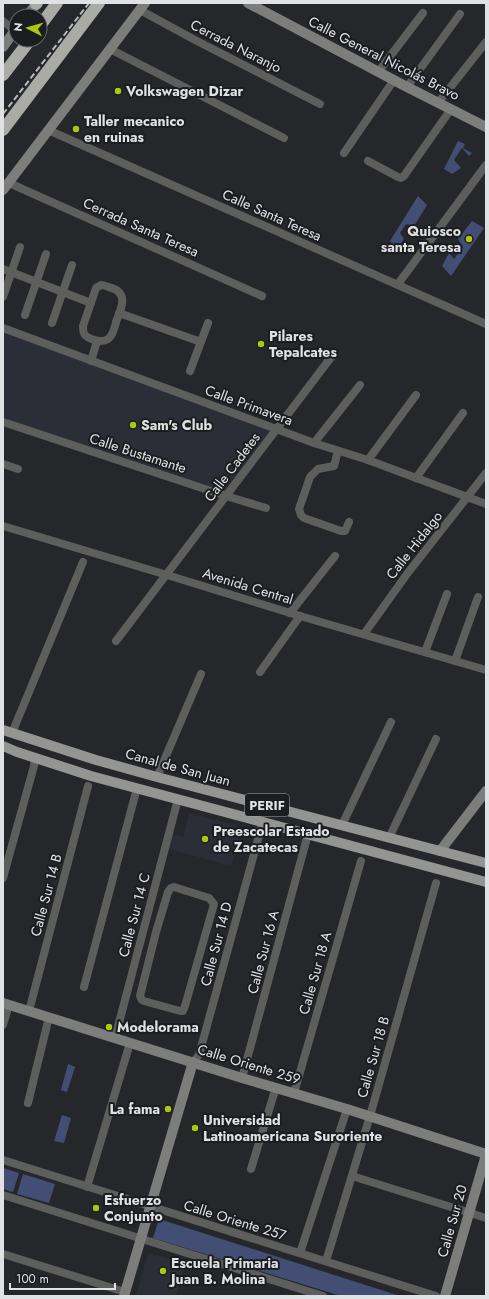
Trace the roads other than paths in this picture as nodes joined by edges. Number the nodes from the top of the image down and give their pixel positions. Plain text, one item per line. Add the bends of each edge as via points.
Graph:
1 (58, 3) edge
2 (99, 3) edge
3 (248, 3) edge
4 (143, 6) edge
5 (423, 13) dead end
6 (460, 14) dead end
7 (48, 16) edge
8 (486, 42) edge
9 (24, 48) edge
10 (110, 49) junction
11 (379, 71) junction
12 (3, 75) edge
13 (394, 80) junction
14 (407, 87) junction
15 (438, 103) junction
16 (320, 104) dead end
17 (451, 109) junction
18 (486, 127) edge
19 (3, 130) edge
20 (48, 130) junction
21 (284, 138) dead end
22 (344, 153) dead end
23 (368, 161) dead end
24 (486, 166) edge
25 (6, 187) edge
26 (20, 247) dead end
27 (46, 254) dead end
28 (72, 264) dead end
29 (7, 271) edge
30 (36, 281) junction
31 (398, 284) junction
32 (62, 292) junction
33 (262, 296) dead end
34 (3, 297) edge
35 (91, 303) junction
36 (119, 313) junction
37 (25, 315) dead end
38 (52, 323) dead end
39 (208, 323) dead end
40 (486, 324) edge
41 (3, 328) edge
42 (97, 341) junction
43 (201, 342) junction
44 (332, 356) dead end
45 (90, 361) junction
46 (190, 371) dead end
47 (360, 385) dead end
48 (416, 395) dead end
49 (463, 413) dead end
50 (3, 422) edge
51 (278, 429) junction
52 (314, 443) junction
53 (338, 451) junction
54 (368, 460) junction
55 (3, 464) edge
56 (18, 469) dead end
57 (486, 474) edge
58 (416, 478) junction
59 (226, 496) junction
60 (468, 497) junction
61 (486, 504) edge
62 (266, 508) dead end
63 (349, 522) dead end
64 (3, 526) edge
65 (335, 556) dead end
66 (83, 562) dead end
67 (167, 575) junction
68 (447, 594) dead end
69 (478, 597) dead end
70 (290, 613) junction
71 (300, 616) junction
72 (364, 634) junction
73 (116, 641) dead end
74 (425, 652) junction
75 (455, 661) junction
76 (486, 670) edge
77 (260, 672) dead end
78 (201, 674) dead end
79 (391, 722) dead end
80 (8, 731) edge
81 (436, 738) dead end
82 (3, 746) edge
83 (3, 751) edge
84 (17, 752) junction
85 (35, 757) junction
86 (157, 777) junction
87 (88, 786) dead end
88 (137, 788) junction
89 (486, 791) edge
90 (178, 799) junction
91 (342, 825) junction
92 (262, 826) junction
93 (308, 834) junction
94 (389, 838) junction
95 (440, 851) junction
96 (361, 861) dead end
97 (486, 863) edge
98 (3, 878) edge
99 (486, 882) edge
100 (436, 883) dead end
101 (144, 928) junction
102 (156, 932) junction
103 (84, 987) dead end
104 (6, 1004) edge
105 (29, 1011) junction
106 (49, 1017) junction
107 (3, 1025) edge
108 (115, 1038) junction
109 (130, 1043) junction
110 (193, 1062) junction
111 (242, 1078) junction
112 (276, 1087) junction
113 (294, 1093) junction
114 (28, 1103) dead end
115 (347, 1109) junction
116 (370, 1116) junction
117 (486, 1154) edge
118 (3, 1160) edge
119 (251, 1169) dead end
120 (352, 1176) junction
121 (87, 1187) junction
122 (3, 1195) edge
123 (150, 1207) junction
124 (469, 1213) junction
125 (486, 1218) edge
126 (141, 1239) junction
127 (300, 1253) junction
128 (3, 1254) edge
129 (326, 1261) junction
130 (409, 1292) edge
131 (125, 1294) edge
132 (323, 1296) edge
133 (436, 1296) edge
134 (445, 1296) edge

1 - 7 highway
2 - 19 highway
3 - 11 street, Calle General Nicolás Bravo
4 - 10 street
4 - 16 street, Cerrada Naranjo via 195,40
5 - 11 street
6 - 14 street
8 - 15 street
9 - 12 highway
10 - 20 street
10 - 21 street
11 - 13 street, Calle General Nicolás Bravo
13 - 14 street, Calle General Nicolás Bravo
13 - 22 street
14 - 15 street, Calle General Nicolás Bravo
15 - 17 street, Calle General Nicolás Bravo
17 - 18 street, Calle General Nicolás Bravo
17 - 23 street via 401,178
20 - 25 street
20 - 31 street, Calle Santa Teresa
24 - 31 street
25 - 33 street, Cerrada Santa Teresa
26 - 29 street
27 - 30 street
28 - 32 street
29 - 30 street
29 - 34 street
30 - 32 street
30 - 37 street
31 - 40 street, Calle Santa Teresa
32 - 35 street
32 - 38 street
35 - 36 street via 97,287 109,287 123,296
35 - 42 street via 83,331 86,336
36 - 42 street via 112,335 108,339
36 - 43 street
39 - 43 street
41 - 45 street, Calle Primavera
42 - 45 street
43 - 46 street
44 - 51 street, Calle Cadetes
45 - 51 street, Calle Primavera
47 - 52 street
48 - 54 street
49 - 58 street
50 - 59 street, Calle Bustamante
51 - 52 street, Calle Primavera
51 - 59 street, Calle Cadetes
52 - 53 street, Calle Primavera
53 - 54 street, Calle Primavera
53 - 63 street via 334,466 318,469 310,477 300,512 304,518 341,531 345,531
54 - 58 street, Calle Primavera
55 - 56 street
57 - 60 street, Calle Hidalgo
58 - 60 street, Calle Primavera
59 - 62 street, Calle Bustamante
59 - 67 street, Calle Cadetes
60 - 61 street, Calle Primavera
60 - 72 street, Calle Hidalgo via 407,574
64 - 67 street, Avenida Central
65 - 70 street
66 - 80 street
67 - 70 street, Avenida Central
67 - 73 street, Calle Cadetes
68 - 74 street
69 - 75 street
70 - 71 street, Avenida Central
71 - 72 street, Avenida Central
71 - 77 street
72 - 74 street, Avenida Central
74 - 75 street, Avenida Central
75 - 76 street, Avenida Central
78 - 86 street
79 - 91 street
80 - 86 main road, Canal de San Juan / PERIF
81 - 94 street
82 - 84 main road, PERIF
83 - 84 street
84 - 85 main road, PERIF
85 - 88 main road, PERIF
85 - 98 street
86 - 91 main road, Canal de San Juan / PERIF
87 - 105 street, Calle Sur 14 B
88 - 90 main road, PERIF
88 - 103 street
89 - 95 street
90 - 92 main road, PERIF
90 - 101 street, Calle Sur 14 C
91 - 94 main road, Canal de San Juan / PERIF
92 - 93 main road, PERIF
92 - 110 street, Calle Sur 14 D via 199,1056
93 - 99 main road, PERIF
93 - 111 street, Calle Sur 16 A
94 - 95 main road, Canal de San Juan / PERIF
95 - 97 main road, Canal de San Juan / PERIF
96 - 113 street, Calle Sur 18 A
100 - 116 street, Calle Sur 18 B
101 - 102 street
101 - 108 street, Calle Sur 14 C
102 - 102 street via 171,888 177,887 209,898 213,902 214,907 183,1010 178,1011 140,998
104 - 105 street, Calle Oriente 259
104 - 107 street
105 - 106 street, Calle Oriente 259
106 - 108 street, Calle Oriente 259
106 - 114 street
108 - 109 street, Calle Oriente 259
109 - 110 street, Calle Oriente 259
109 - 121 street
110 - 111 street, Calle Oriente 259
110 - 123 street
111 - 112 street, Calle Oriente 259
112 - 113 street, Calle Oriente 259
112 - 119 street
113 - 115 street, Calle Oriente 259
115 - 116 street, Calle Oriente 259
115 - 127 street
116 - 117 street, Calle Oriente 259
116 - 120 street, Calle Sur 18 B
117 - 124 street, Calle Sur 20
118 - 121 street, Calle Oriente 257
120 - 124 street
120 - 129 street, Calle Sur 18 B
121 - 123 street, Calle Oriente 257
122 - 126 street
123 - 126 street
123 - 127 street, Calle Oriente 257
124 - 125 street
124 - 134 street, Calle Sur 20
126 - 131 street
126 - 132 street
127 - 129 street, Calle Oriente 257
128 - 131 street
129 - 130 street, Calle Oriente 257
130 - 133 street, Calle Oriente 257

